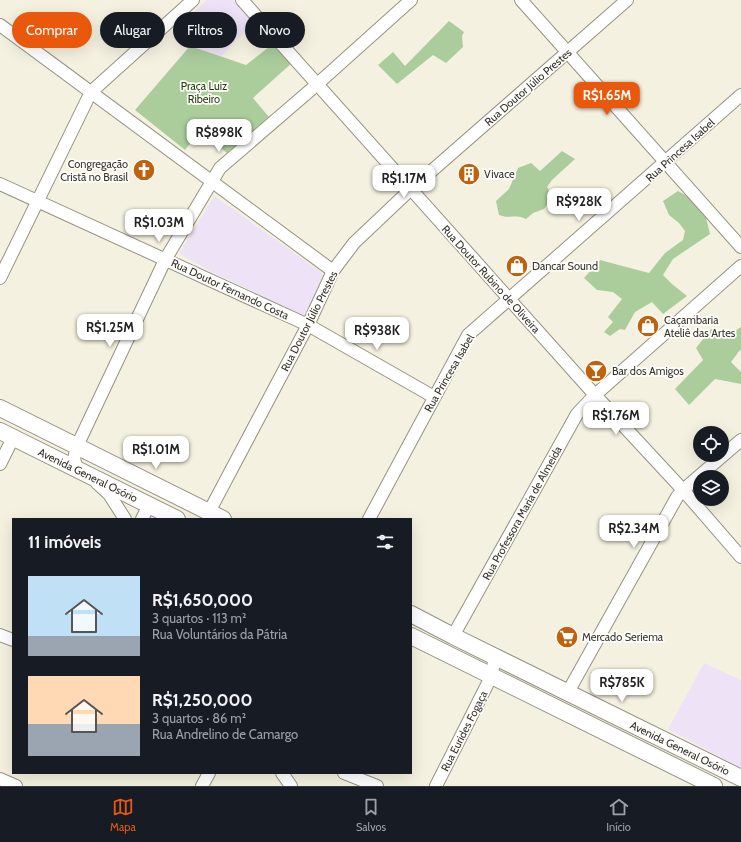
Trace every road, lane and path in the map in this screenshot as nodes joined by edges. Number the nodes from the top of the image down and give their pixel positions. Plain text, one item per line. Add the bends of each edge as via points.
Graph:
1 (193, 0) edge
2 (242, 0) edge
3 (411, 0) edge
4 (521, 0) edge
5 (627, 0) edge
6 (0, 25) edge
7 (567, 53) junction
8 (317, 84) junction
9 (91, 92) junction
10 (741, 95) edge
11 (665, 163) junction
12 (212, 181) junction
13 (0, 184) edge
14 (411, 189) junction
15 (38, 201) junction
16 (741, 247) edge
17 (165, 260) junction
18 (741, 266) edge
19 (333, 271) junction
20 (0, 278) edge
21 (509, 299) junction
22 (308, 325) junction
23 (595, 395) junction
24 (434, 397) junction
25 (0, 408) edge
26 (7, 434) edge
27 (741, 440) edge
28 (77, 446) junction
29 (0, 464) edge
30 (83, 472) junction
31 (683, 490) junction
32 (145, 512) edge
33 (216, 516) edge
34 (124, 518) edge
35 (172, 518) edge
36 (370, 518) edge
37 (741, 557) edge
38 (412, 615) edge
39 (0, 635) edge
40 (412, 636) edge
41 (453, 636) junction
42 (12, 640) edge
43 (490, 654) junction
44 (492, 675) junction
45 (568, 692) junction
46 (208, 774) edge
47 (283, 774) edge
48 (294, 774) edge
49 (347, 774) edge
50 (741, 778) edge
51 (0, 779) edge
52 (290, 785) edge
53 (16, 786) edge
54 (202, 786) edge
55 (377, 786) edge
56 (436, 786) edge
57 (714, 786) edge

1 - 9 street
2 - 8 street, Rua Doutor Rubino de Oliveira
3 - 8 street
4 - 7 street
5 - 7 street, Rua Doutor Júlio Prestes
6 - 9 street
7 - 11 street
7 - 14 street, Rua Doutor Júlio Prestes
8 - 12 street via 220,168
8 - 14 street, Rua Doutor Rubino de Oliveira
9 - 12 street
9 - 15 street
10 - 11 street, Rua Princesa Isabel
11 - 16 street
11 - 21 street, Rua Princesa Isabel
12 - 17 street
12 - 19 street
13 - 15 street, Rua Doutor Fernando Costa
14 - 19 street, Rua Doutor Júlio Prestes via 354,242
14 - 21 street, Rua Doutor Rubino de Oliveira
15 - 17 street, Rua Doutor Fernando Costa
15 - 20 street
17 - 22 street, Rua Doutor Fernando Costa
17 - 28 street
18 - 23 street, Rua Professora Maria de Almeida
19 - 22 street, Rua Doutor Júlio Prestes
21 - 23 street, Rua Doutor Rubino de Oliveira
21 - 24 street, Rua Princesa Isabel via 468,335
22 - 24 street, Rua Doutor Fernando Costa
22 - 33 street, Rua Doutor Júlio Prestes
23 - 31 street, Rua Doutor Rubino de Oliveira
23 - 41 street, Rua Professora Maria de Almeida via 578,414
24 - 36 street, Rua Princesa Isabel
25 - 28 main road, Avenida General Osório
26 - 29 street
26 - 30 main road, Avenida General Osório
27 - 31 street
28 - 30 street via 74,459
28 - 33 main road, Avenida General Osório
30 - 32 main road, Avenida General Osório
30 - 34 street via 109,494
31 - 37 street, Rua Doutor Rubino de Oliveira
31 - 45 street
32 - 35 main road, Avenida General Osório
38 - 41 main road, Avenida General Osório
39 - 42 street
40 - 44 main road, Avenida General Osório
41 - 43 main road, Avenida General Osório
43 - 44 street via 494,662
43 - 45 main road, Avenida General Osório
44 - 56 street, Rua Eurides Fogaça
44 - 57 main road, Avenida General Osório
45 - 50 main road, Avenida General Osório
46 - 54 street
47 - 52 street
48 - 52 street
49 - 55 street
51 - 53 street

